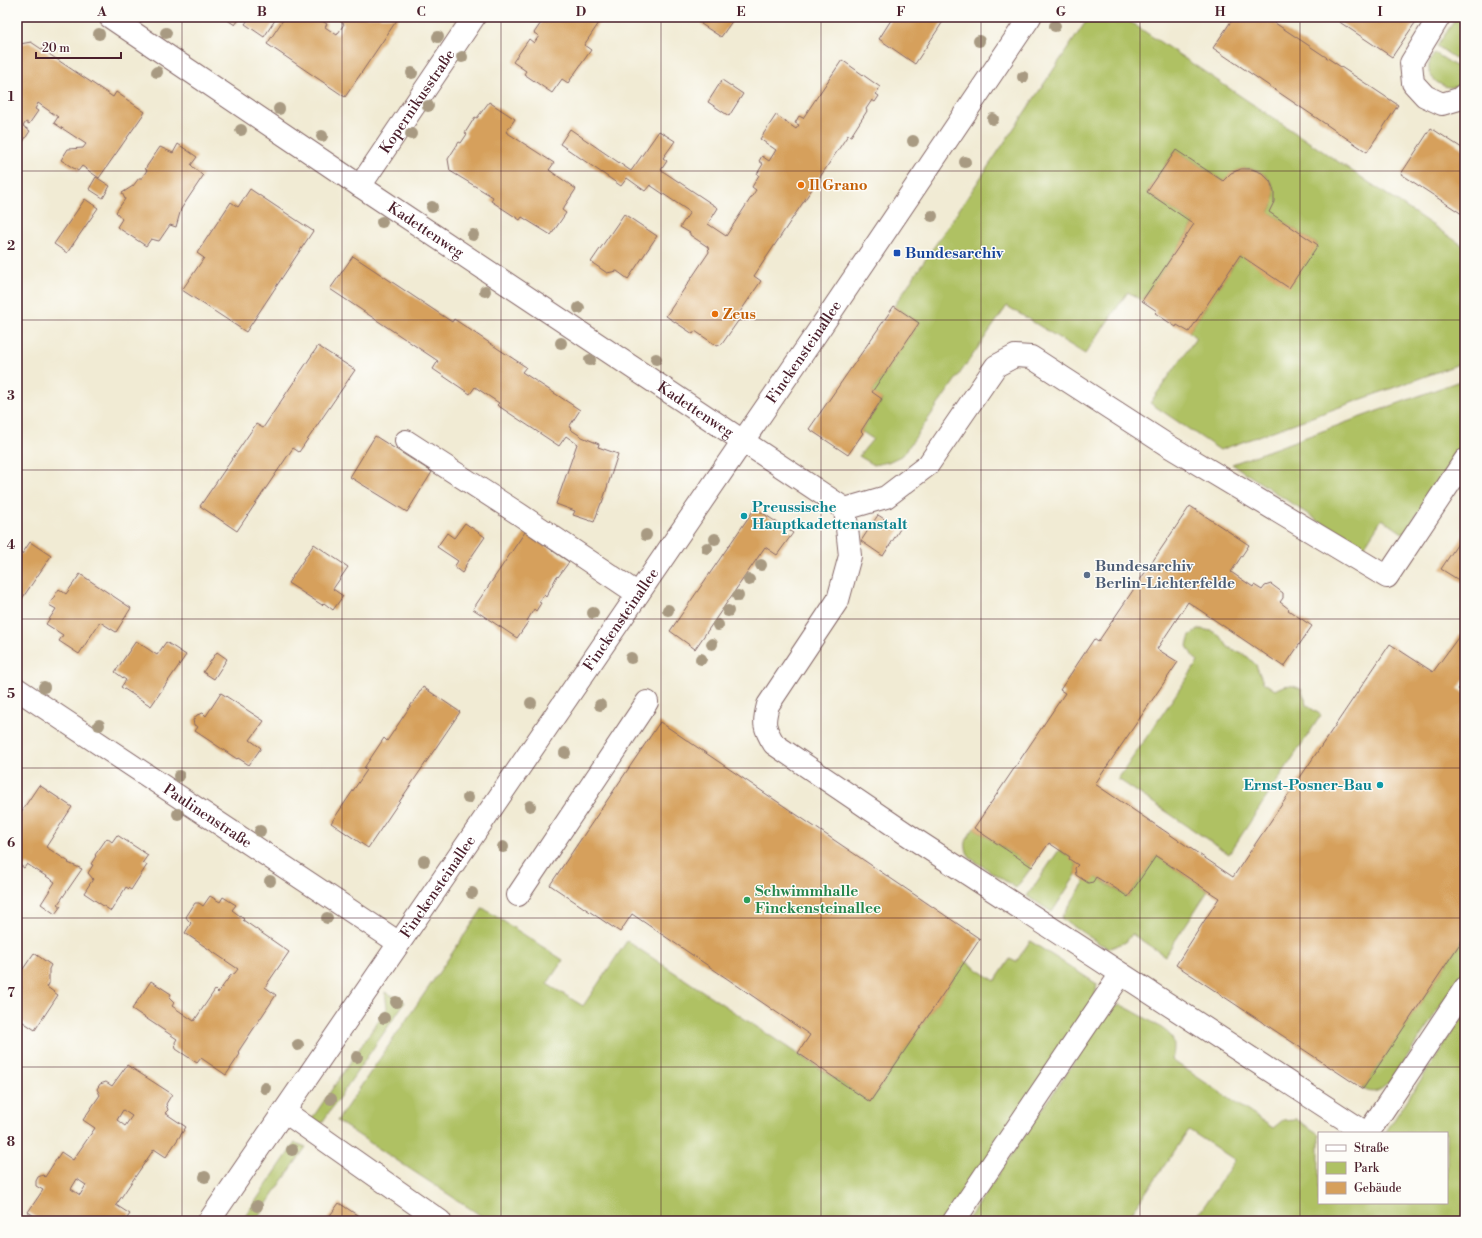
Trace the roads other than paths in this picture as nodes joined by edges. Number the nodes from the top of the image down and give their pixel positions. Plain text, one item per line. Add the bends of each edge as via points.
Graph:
1 (110, 17) edge
2 (474, 17) edge
3 (1030, 17) edge
4 (1439, 17) edge
5 (1465, 94) edge
6 (360, 186) junction
7 (743, 440) junction
8 (406, 441) dead end
9 (1465, 460) edge
10 (845, 509) junction
11 (638, 594) junction
12 (17, 689) edge
13 (647, 702) dead end
14 (518, 895) dead end
15 (399, 943) junction
16 (1121, 974) junction
17 (1465, 988) edge
18 (285, 1112) junction
19 (1365, 1132) edge
20 (1368, 1132) edge
21 (209, 1221) edge
22 (440, 1221) edge
23 (954, 1221) edge

1 - 6 street, Kadettenweg
2 - 6 street, Kopernikusstraße
3 - 7 street, Finckensteinallee
4 - 5 street via 1411,63 1413,82 1425,96 1442,104 1459,99
6 - 7 street, Kadettenweg
7 - 10 street, Kadettenweg
7 - 11 street, Finckensteinallee
8 - 11 street
9 - 10 street via 1387,577 1167,445 1031,357 1015,356 996,366 928,465 886,497
10 - 16 street via 850,556 838,600 768,705 765,719 767,733 774,744
11 - 15 street, Finckensteinallee
12 - 15 street, Paulinenstraße
13 - 14 street
15 - 18 street, Finckensteinallee
16 - 19 street
16 - 23 street
17 - 20 street
18 - 21 street, Finckensteinallee
18 - 22 street

